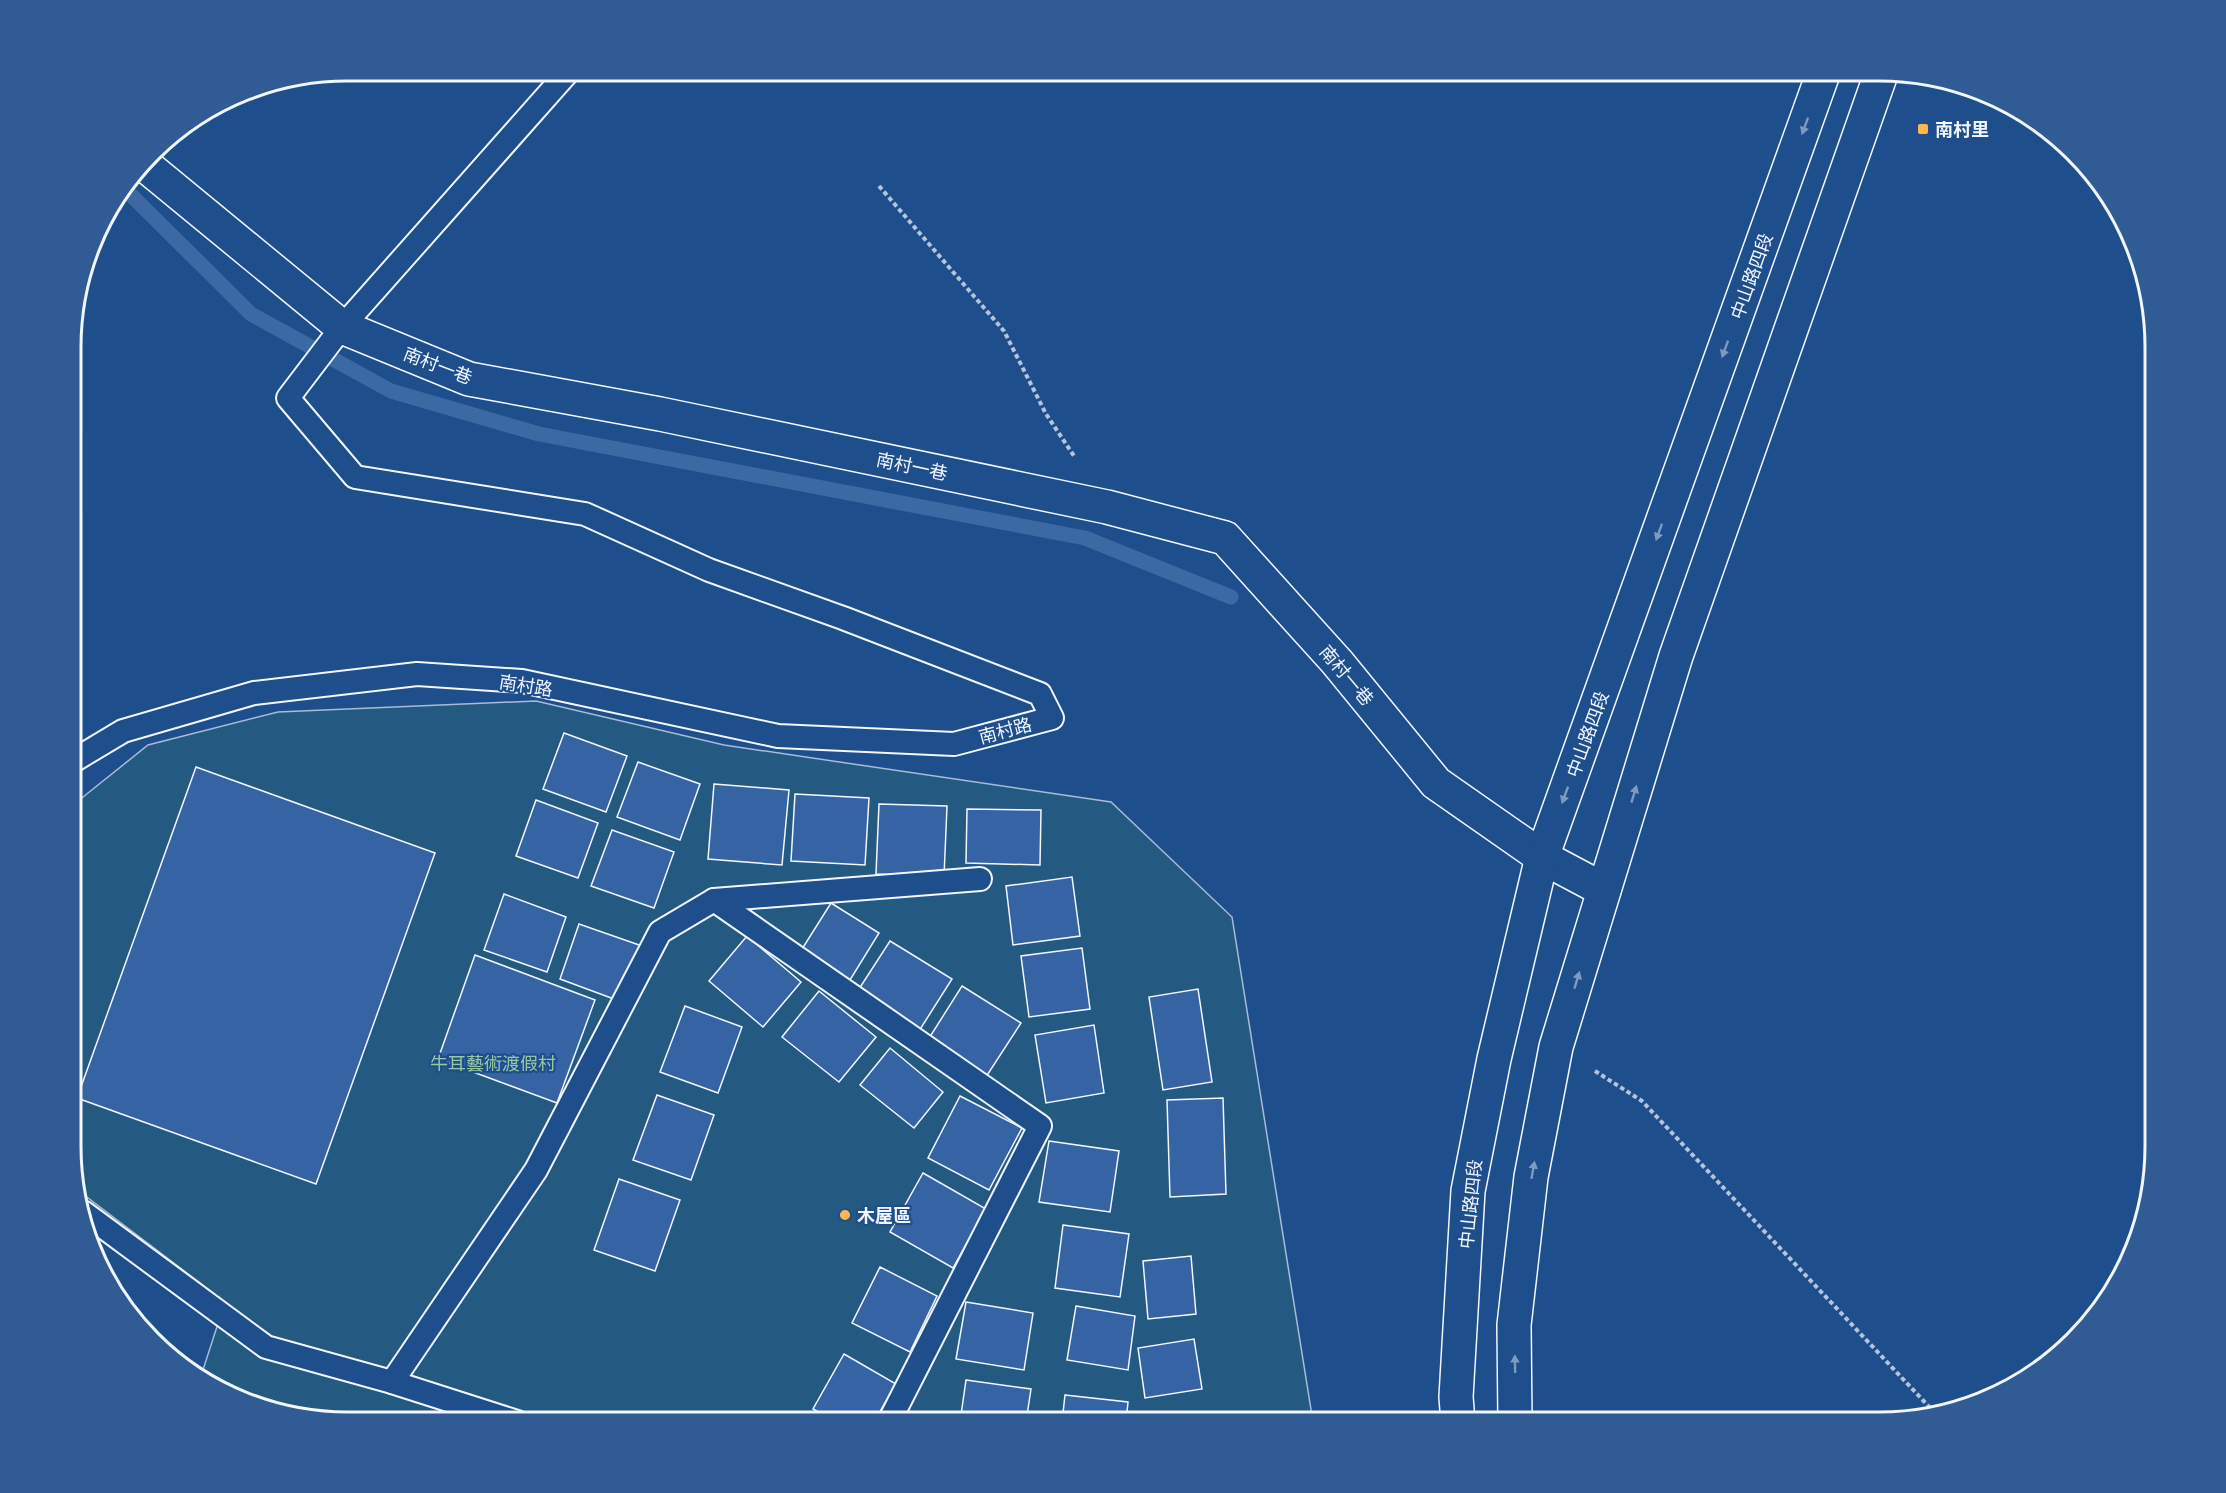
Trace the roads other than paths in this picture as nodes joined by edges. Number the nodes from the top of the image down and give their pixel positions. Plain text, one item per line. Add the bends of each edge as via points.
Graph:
1 (559, 81) edge
2 (1820, 81) edge
3 (1878, 81) edge
4 (150, 169) edge
5 (342, 327) junction
6 (81, 756) edge
7 (1542, 857) junction
8 (980, 879) dead end
9 (1604, 890) junction
10 (714, 900) junction
11 (91, 1218) edge
12 (392, 1382) junction
13 (486, 1412) edge
14 (894, 1412) edge
15 (1457, 1412) edge
16 (1515, 1412) edge

1 - 5 lane
2 -> 7 main road, 中山路四段
9 -> 3 main road via 1676,656
4 - 5 main road, 南村一巷
5 - 6 lane, 南村路 via 288,398 355,477 585,514 709,570 1040,694 1052,718 954,744 778,736 522,681 417,674 254,693 123,731
5 - 7 main road, 南村一巷 via 469,379 660,414 1107,507 1225,538 1337,662 1436,783
7 - 9 main road, 南村一巷
7 - 15 main road, 中山路四段 via 1494,1059 1468,1191
8 - 10 lane
16 -> 9 main road via 1515,1314 1531,1178 1556,1047
10 - 12 lane via 660,932 536,1170
10 - 14 lane via 1040,1126
11 - 12 lane via 266,1347
12 - 13 lane

